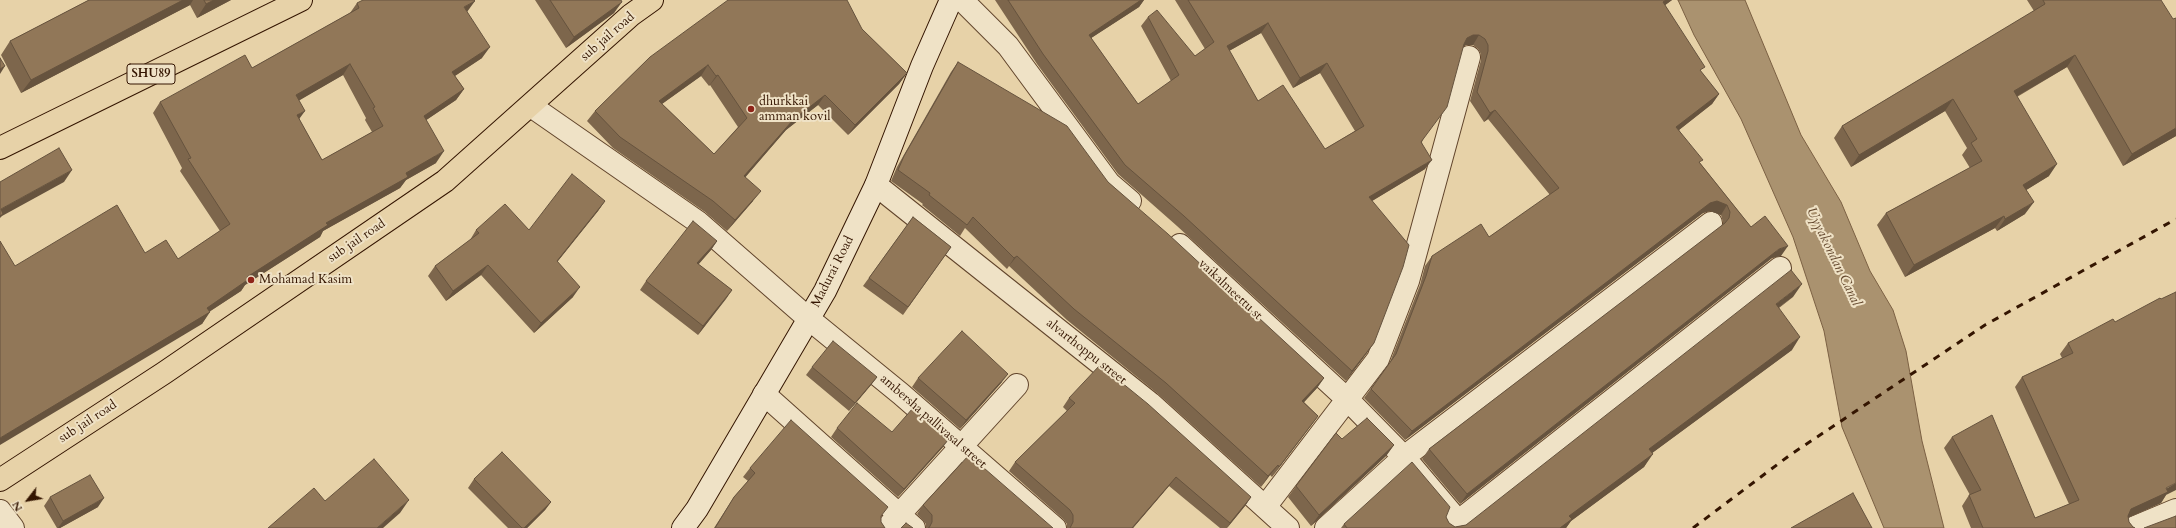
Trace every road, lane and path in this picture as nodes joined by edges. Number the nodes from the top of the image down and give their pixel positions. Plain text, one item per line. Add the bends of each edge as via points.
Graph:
1 (301, 0) edge
2 (652, 0) edge
3 (951, 0) edge
4 (962, 0) edge
5 (1469, 58) dead end
6 (531, 106) junction
7 (0, 148) edge
8 (876, 185) junction
9 (1146, 214) edge
10 (1710, 223) dead end
11 (1164, 230) edge
12 (1780, 268) dead end
13 (809, 319) junction
14 (1017, 384) dead end
15 (764, 394) junction
16 (1348, 400) junction
17 (962, 447) junction
18 (1404, 458) junction
19 (0, 480) edge
20 (1265, 506) junction
21 (2176, 510) edge
22 (0, 511) edge
23 (900, 524) edge
24 (1454, 524) edge
25 (13, 528) edge
26 (683, 528) edge
27 (1055, 528) edge
28 (1288, 528) edge
29 (1326, 528) edge
30 (2133, 528) edge

1 - 7 main road, SHU89
2 - 6 main road, sub jail road via 631,15
3 - 8 street, Madurai Road via 922,66
4 - 9 street via 1008,46 1109,183
5 - 16 street via 1408,281 1378,359
6 - 13 street, ambersha pallivasal street via 698,222
6 - 19 main road, sub jail road via 445,181 164,373
8 - 13 street, Madurai Road
8 - 20 street, alvarthoppu street via 1150,403
10 - 18 street
11 - 16 street, vaikalmeettu st
12 - 24 street
13 - 15 street, Madurai Road
13 - 17 street, ambersha pallivasal street
14 - 17 street
15 - 23 street
15 - 26 street, Madurai Road via 697,509
16 - 18 street, vaikalmeettu st
16 - 20 street
17 - 23 street
17 - 27 street, ambersha pallivasal street
18 - 24 street, vaikalmeettu st
18 - 29 street
20 - 28 street, alvarthoppu street
21 - 30 street
22 - 25 street

